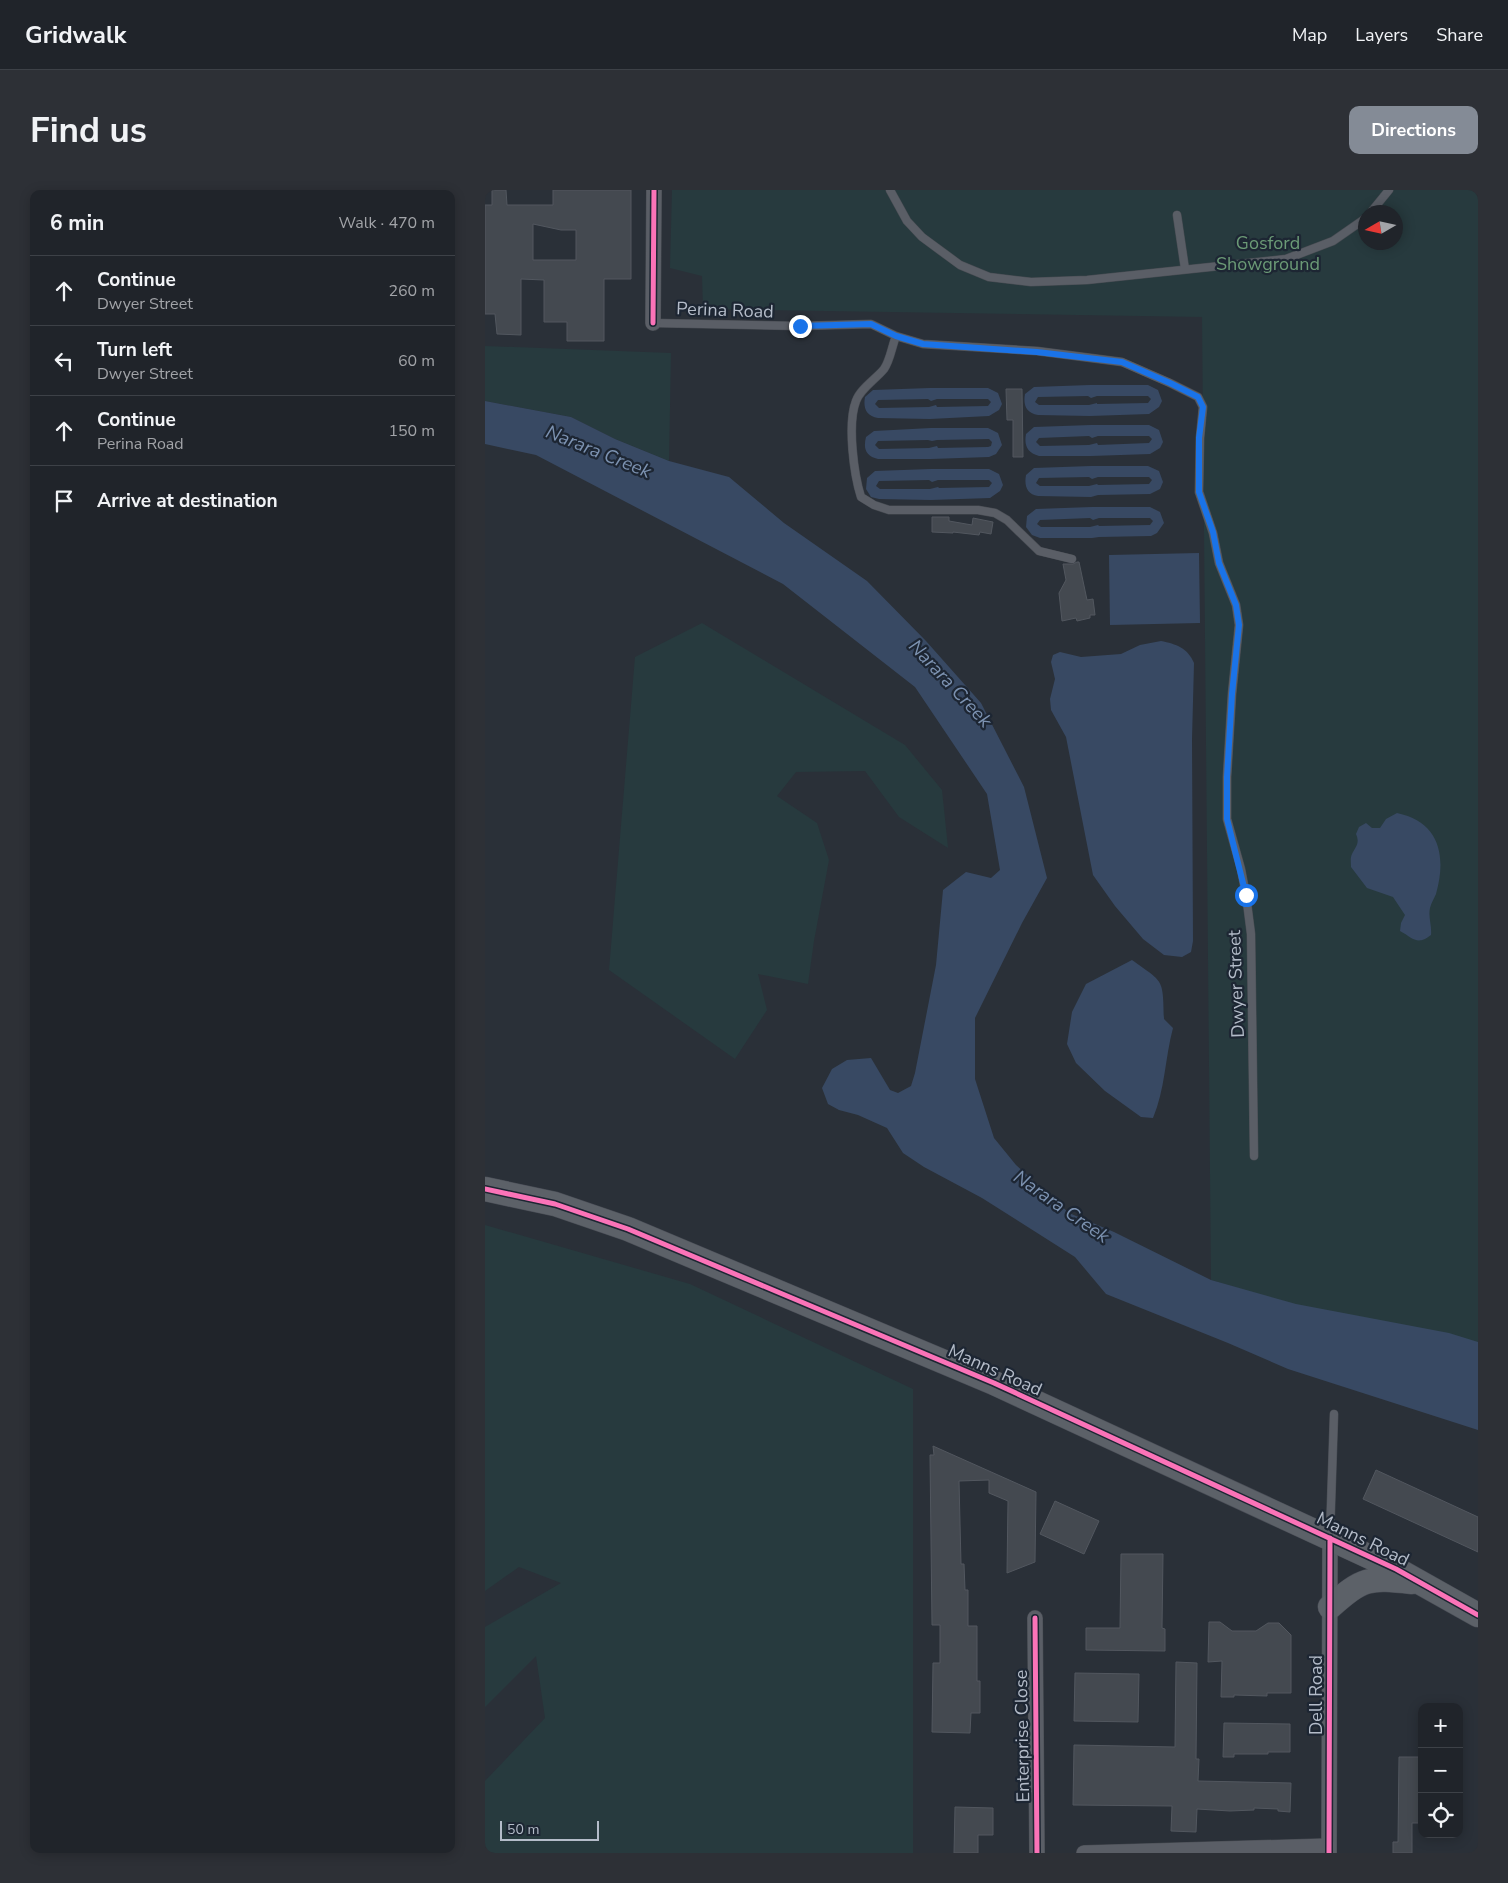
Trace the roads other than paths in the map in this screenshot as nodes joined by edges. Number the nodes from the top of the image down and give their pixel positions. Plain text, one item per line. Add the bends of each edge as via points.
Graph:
1 (654, 190) edge
2 (889, 190) edge
3 (1389, 190) edge
4 (1377, 205) edge
5 (1177, 215) dead end
6 (1358, 223) edge
7 (1185, 269) junction
8 (653, 322) joint
9 (896, 336) junction
10 (1091, 358) joint
11 (1072, 559) dead end
12 (1255, 1156) dead end
13 (485, 1189) edge
14 (1334, 1414) dead end
15 (1330, 1538) junction
16 (1421, 1583) junction
17 (1330, 1607) junction
18 (1478, 1615) edge
19 (1035, 1618) dead end
20 (1329, 1850) edge
21 (1156, 1852) edge
22 (1037, 1853) edge
23 (1084, 1853) edge

1 - 8 street
2 - 7 lane via 907,221 922,237 960,265 989,277 1055,283
3 - 4 lane
5 - 7 lane
6 - 7 lane via 1333,241 1297,256
8 - 9 lane, Perina Road via 800,326 871,324
9 - 10 lane, Perina Road via 923,344
9 - 11 lane via 885,367 856,400 852,442 861,497 889,510 978,510 995,513 1007,520 1039,551
10 - 12 lane, Dwyer Street via 1122,362 1138,369 1198,397 1203,407 1199,438 1199,492 1213,532 1219,563 1236,605 1239,625 1227,819 1243,877 1251,934
13 - 15 main road, Manns Road via 555,1204 628,1229 994,1383
14 - 15 lane, Dell Road
15 - 16 main road, Manns Road
15 - 17 street, Dell Road
16 - 17 main road via 1386,1579 1364,1581
16 - 18 main road, Manns Road
17 - 20 street, Dell Road
19 - 22 street, Enterprise Close
20 - 21 street
21 - 23 street

